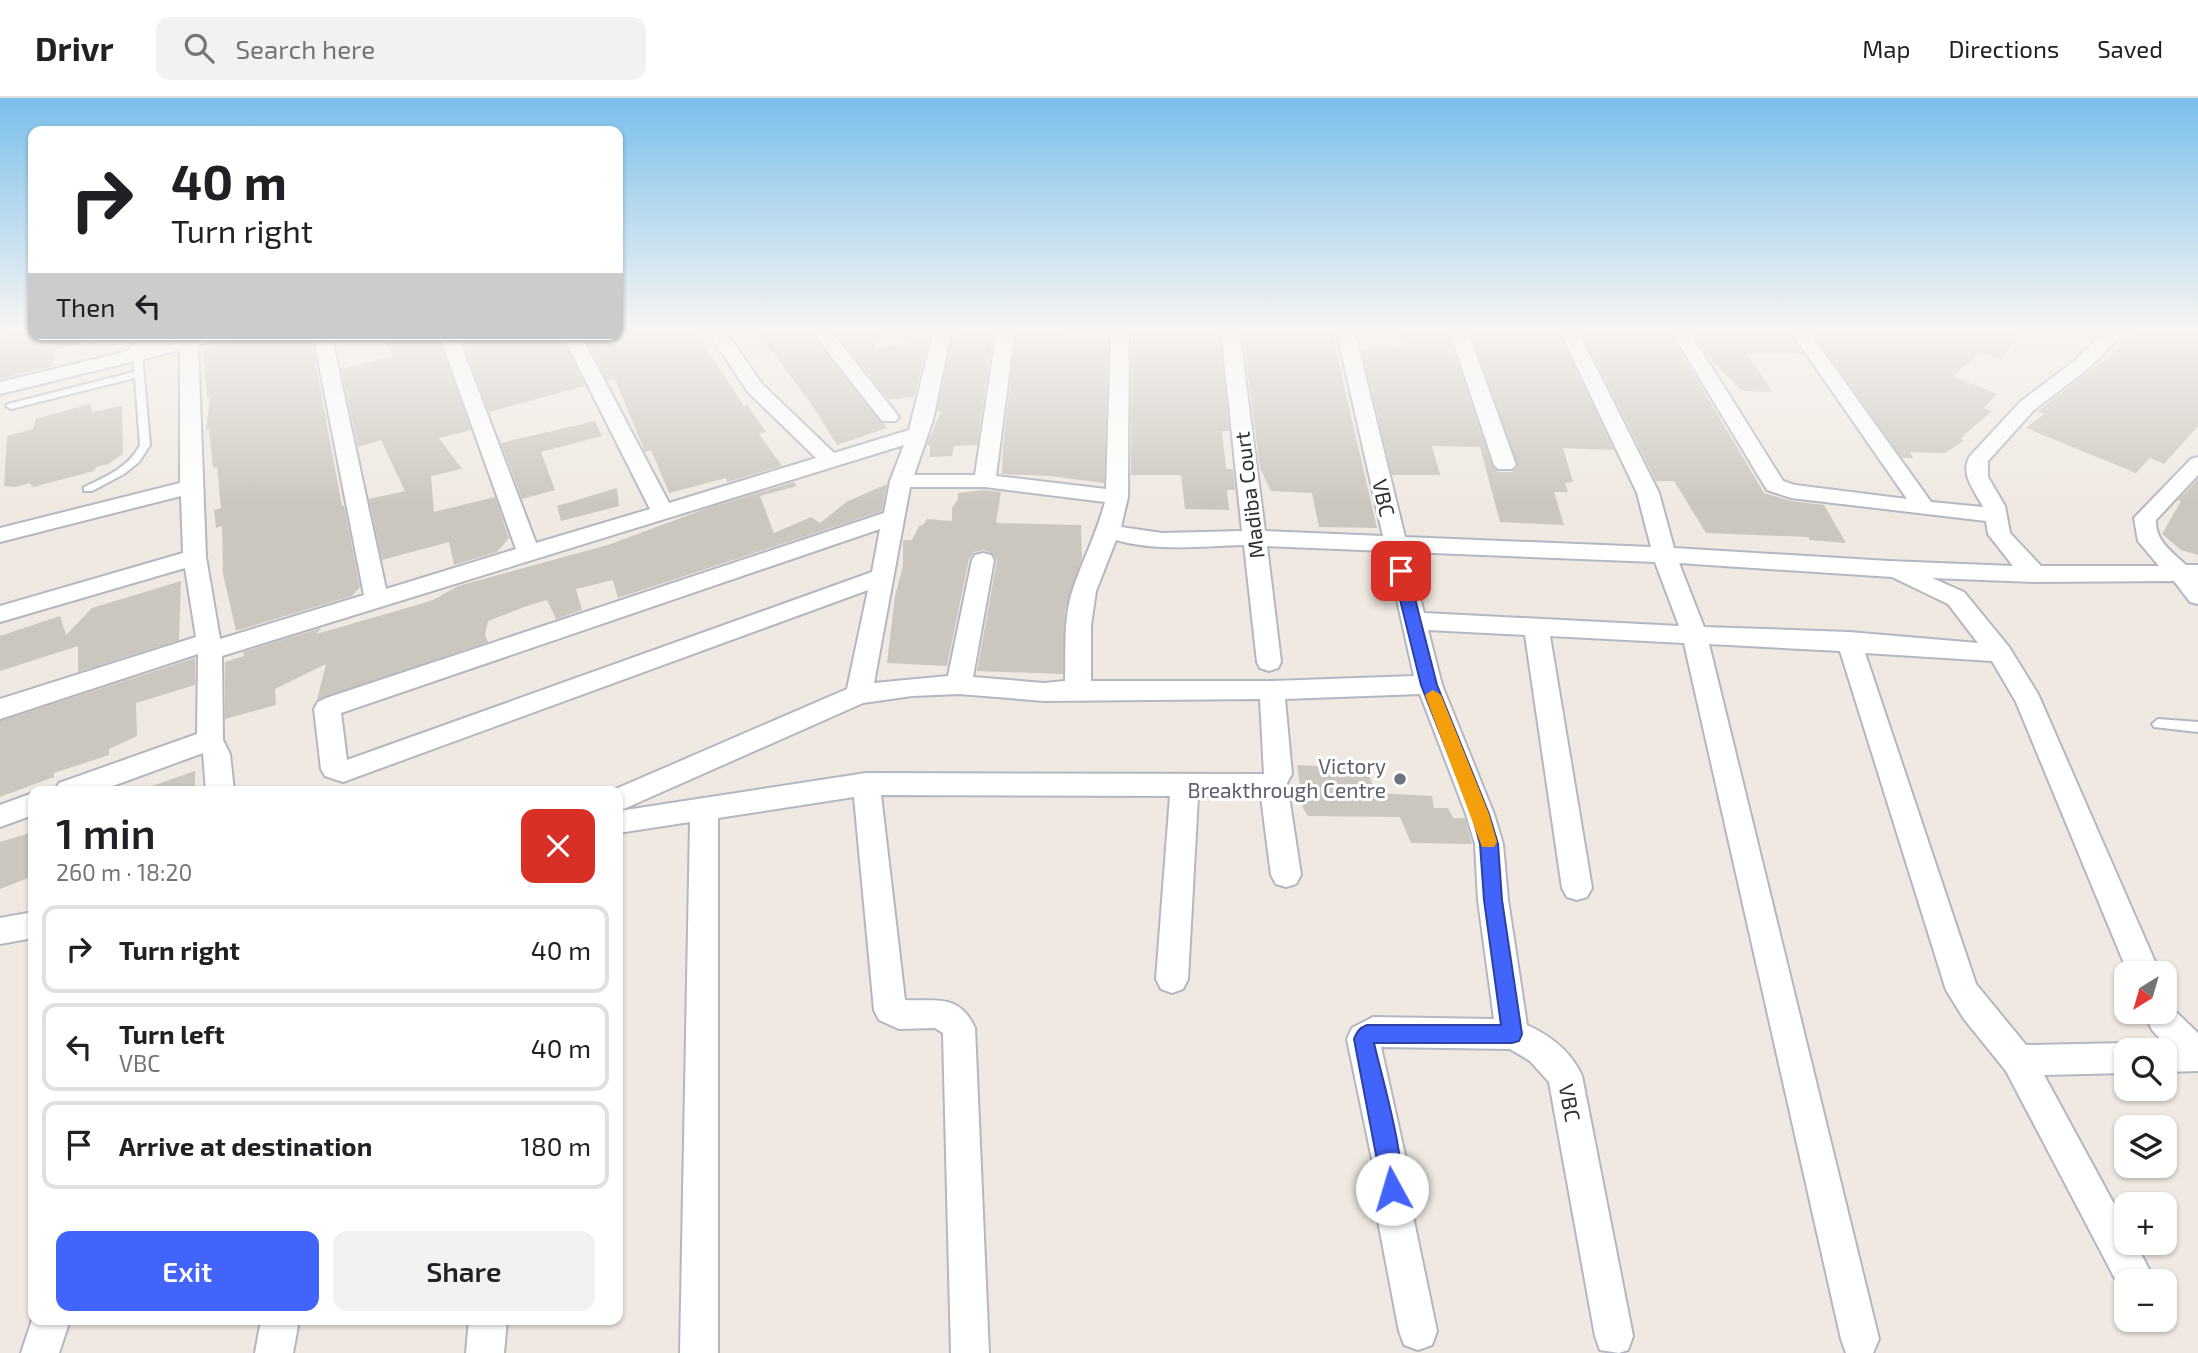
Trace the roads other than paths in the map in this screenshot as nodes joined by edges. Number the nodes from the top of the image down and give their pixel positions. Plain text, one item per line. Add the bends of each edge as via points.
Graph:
1 (67, 388) edge
2 (141, 388) edge
3 (190, 388) edge
4 (334, 388) edge
5 (468, 388) edge
6 (599, 388) edge
7 (755, 388) edge
8 (866, 388) edge
9 (929, 388) edge
10 (998, 388) edge
11 (1119, 388) edge
12 (1237, 388) edge
13 (1358, 388) edge
14 (1478, 388) edge
15 (1597, 388) edge
16 (1713, 388) edge
17 (1840, 388) edge
18 (2051, 388) edge
19 (11, 406) dead end
20 (889, 417) dead end
21 (918, 434) junction
22 (831, 461) junction
23 (1505, 465) dead end
24 (2195, 471) edge
25 (901, 481) junction
26 (985, 481) junction
27 (191, 486) junction
28 (88, 489) dead end
29 (1117, 497) junction
30 (1923, 508) junction
31 (663, 513) junction
32 (1996, 515) junction
33 (894, 517) junction
34 (1109, 531) junction
35 (0, 535) edge
36 (1256, 538) junction
37 (1394, 546) junction
38 (529, 554) junction
39 (1664, 555) junction
40 (195, 558) junction
41 (983, 560) dead end
42 (1889, 569) junction
43 (2189, 572) edge
44 (2035, 574) junction
45 (883, 576) junction
46 (2198, 596) edge
47 (377, 600) junction
48 (0, 614) edge
49 (1414, 621) junction
50 (1536, 628) junction
51 (1695, 636) junction
52 (1849, 641) junction
53 (209, 646) junction
54 (2000, 653) junction
55 (1269, 662) dead end
56 (958, 685) junction
57 (1429, 685) junction
58 (1078, 690) junction
59 (1272, 690) junction
60 (859, 694) junction
61 (0, 709) edge
62 (2158, 724) dead end
63 (2198, 727) edge
64 (211, 740) junction
65 (1273, 783) junction
66 (866, 784) junction
67 (83, 786) edge
68 (220, 786) edge
69 (1185, 786) junction
70 (623, 798) edge
71 (28, 806) edge
72 (704, 807) junction
73 (0, 816) edge
74 (623, 821) edge
75 (1286, 875) dead end
76 (1577, 888) dead end
77 (28, 926) edge
78 (0, 931) edge
79 (2139, 961) edge
80 (1172, 979) dead end
81 (2167, 1024) edge
82 (1512, 1034) junction
83 (2198, 1055) edge
84 (2177, 1056) edge
85 (2114, 1058) edge
86 (2018, 1060) junction
87 (2130, 1269) edge
88 (49, 1325) edge
89 (279, 1325) edge
90 (488, 1325) edge
91 (1418, 1331) dead end
92 (1614, 1336) dead end
93 (1860, 1339) dead end
94 (40, 1353) edge
95 (274, 1353) edge
96 (485, 1353) edge
97 (699, 1353) edge
98 (970, 1353) edge

1 - 19 lane
2 - 28 lane via 143,452
3 - 27 street
4 - 47 street
5 - 38 street
6 - 31 street
7 - 22 street
8 - 20 street
9 - 21 street
10 - 26 street
11 - 29 street
12 - 36 street, Madiba Court
13 - 37 street, VBC
14 - 23 street
15 - 39 street via 1648,494
16 - 30 street via 1775,485
17 - 30 street
18 - 32 street via 2027,406 1977,460 1977,477
21 - 22 street
21 - 25 street
22 - 31 street
24 - 43 street via 2145,518 2143,526 2149,543
25 - 26 street
25 - 33 street
26 - 29 street
27 - 35 street
27 - 40 street
29 - 34 street
30 - 32 street
31 - 38 street
32 - 44 street via 2008,547
33 - 45 street
33 - 45 street via 335,705 327,709 335,769 343,772
34 - 36 street via 1162,540
34 - 58 street via 1084,591
36 - 37 street
36 - 55 street, Madiba Court
37 - 39 street
37 - 49 street, VBC
38 - 47 street
39 - 42 street
39 - 51 street
40 - 48 street
40 - 53 street
41 - 56 street
42 - 44 street
42 - 54 street via 1956,598
43 - 44 street
43 - 46 street
45 - 60 street
47 - 53 street
49 - 50 street
49 - 57 street, VBC
50 - 51 street
50 - 76 street
51 - 52 street
51 - 93 street
52 - 54 street
52 - 86 street via 1962,990
53 - 61 street
53 - 64 street
54 - 79 street via 2029,701
56 - 58 street
56 - 60 street
57 - 59 street
57 - 82 street, VBC via 1489,844
58 - 59 street
59 - 65 street via 1278,774
60 - 70 street
62 - 63 lane
64 - 67 street
64 - 68 street
65 - 69 street
65 - 75 street
66 - 69 street
66 - 72 street
66 - 98 street via 890,1010 897,1015 944,1013 959,1028
69 - 80 street
71 - 73 street
72 - 74 street
72 - 97 street
77 - 78 street
81 - 83 street
82 - 91 street via 1373,1032 1363,1039
82 - 92 street, VBC via 1537,1045 1565,1076
83 - 84 street
85 - 86 street
86 - 87 street
88 - 94 street
89 - 95 street
90 - 96 street

